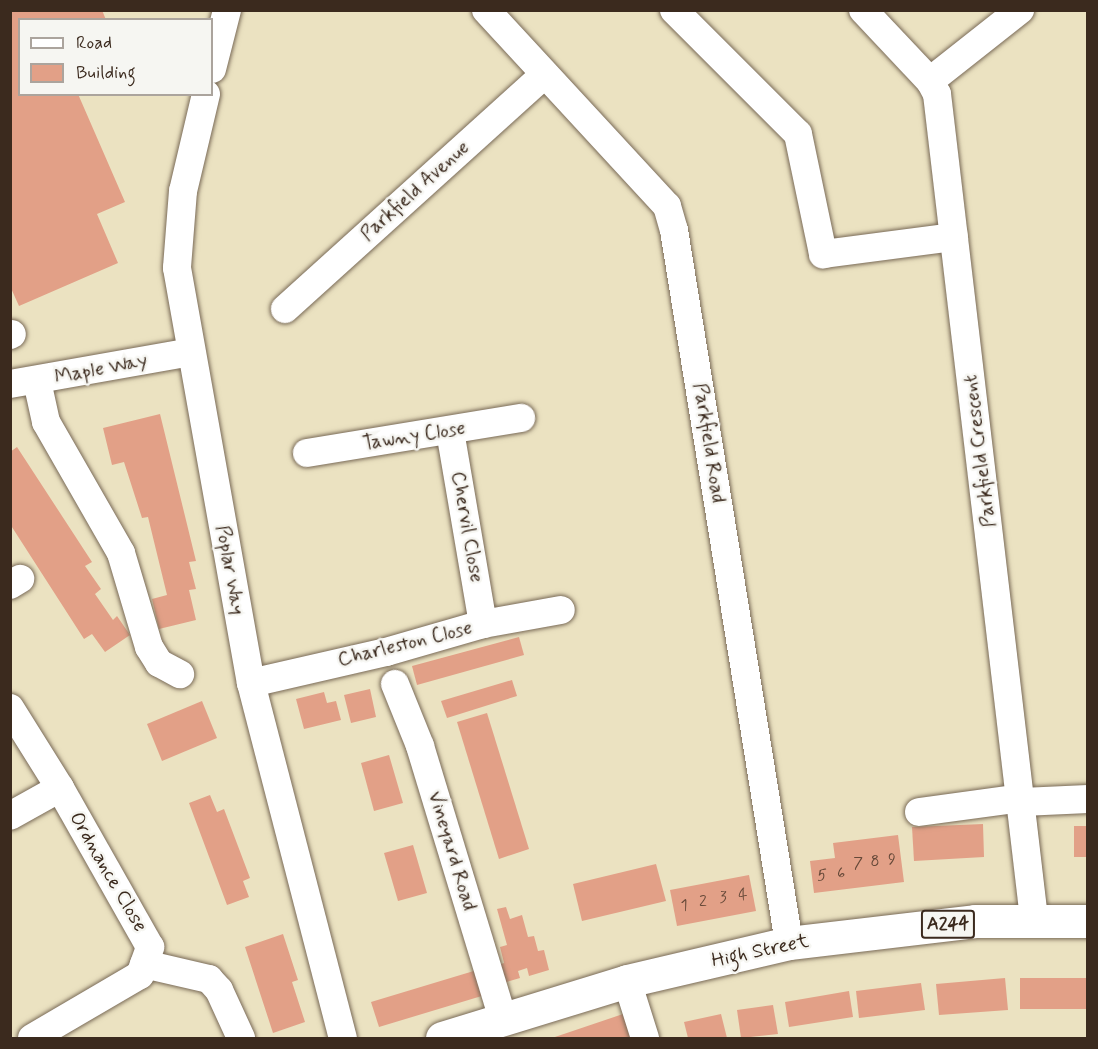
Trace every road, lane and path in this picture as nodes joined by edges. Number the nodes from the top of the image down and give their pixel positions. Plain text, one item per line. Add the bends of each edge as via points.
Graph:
1 (227, 10) edge
2 (486, 10) edge
3 (674, 10) edge
4 (863, 10) edge
5 (1020, 10) edge
6 (219, 24) edge
7 (213, 63) edge
8 (545, 74) junction
9 (930, 81) junction
10 (206, 96) edge
11 (954, 237) junction
12 (285, 309) dead end
13 (191, 352) junction
14 (24, 382) edge
15 (521, 418) dead end
16 (450, 431) junction
17 (307, 453) dead end
18 (561, 610) dead end
19 (483, 624) junction
20 (180, 675) dead end
21 (251, 683) junction
22 (395, 684) dead end
23 (10, 708) edge
24 (60, 788) junction
25 (1088, 799) edge
26 (1022, 800) junction
27 (919, 812) dead end
28 (10, 816) edge
29 (1034, 919) junction
30 (1088, 921) edge
31 (789, 944) junction
32 (144, 964) junction
33 (627, 981) junction
34 (502, 1020) junction
35 (32, 1038) edge
36 (241, 1038) edge
37 (343, 1038) edge
38 (442, 1038) edge
39 (645, 1038) edge

1 - 6 street
2 - 8 street, Parkfield Road
3 - 11 street via 798,134 823,254
4 - 9 street, Parkfield Crescent
5 - 9 street
6 - 7 street
8 - 12 street, Parkfield Avenue
8 - 31 street, Parkfield Road via 650,184 667,206 674,230
9 - 11 street, Parkfield Crescent via 939,107
10 - 13 street, Poplar Way via 183,191 177,268
11 - 26 street, Parkfield Crescent
13 - 14 street, Maple Way
13 - 21 street, Poplar Way
14 - 20 street via 121,553 149,647 159,663
15 - 16 street, Tawny Close
16 - 17 street, Tawny Close
16 - 19 street, Chervil Close
18 - 19 street, Charleston Close
19 - 21 street, Charleston Close via 386,652
21 - 37 street, Poplar Way
22 - 34 street, Vineyard Road via 420,746
23 - 24 street, Ordnance Close
24 - 28 street
24 - 32 street, Ordnance Close via 150,947
25 - 26 street
26 - 27 street
26 - 29 street, Parkfield Crescent
29 - 30 main road, High Street / A244
29 - 31 main road, High Street / A244 via 975,921
31 - 33 main road, High Street / A244
32 - 35 street via 140,975 108,997
32 - 36 street via 209,979 219,990
33 - 34 main road, High Street / A244
33 - 39 street
34 - 38 main road, High Street / A244

